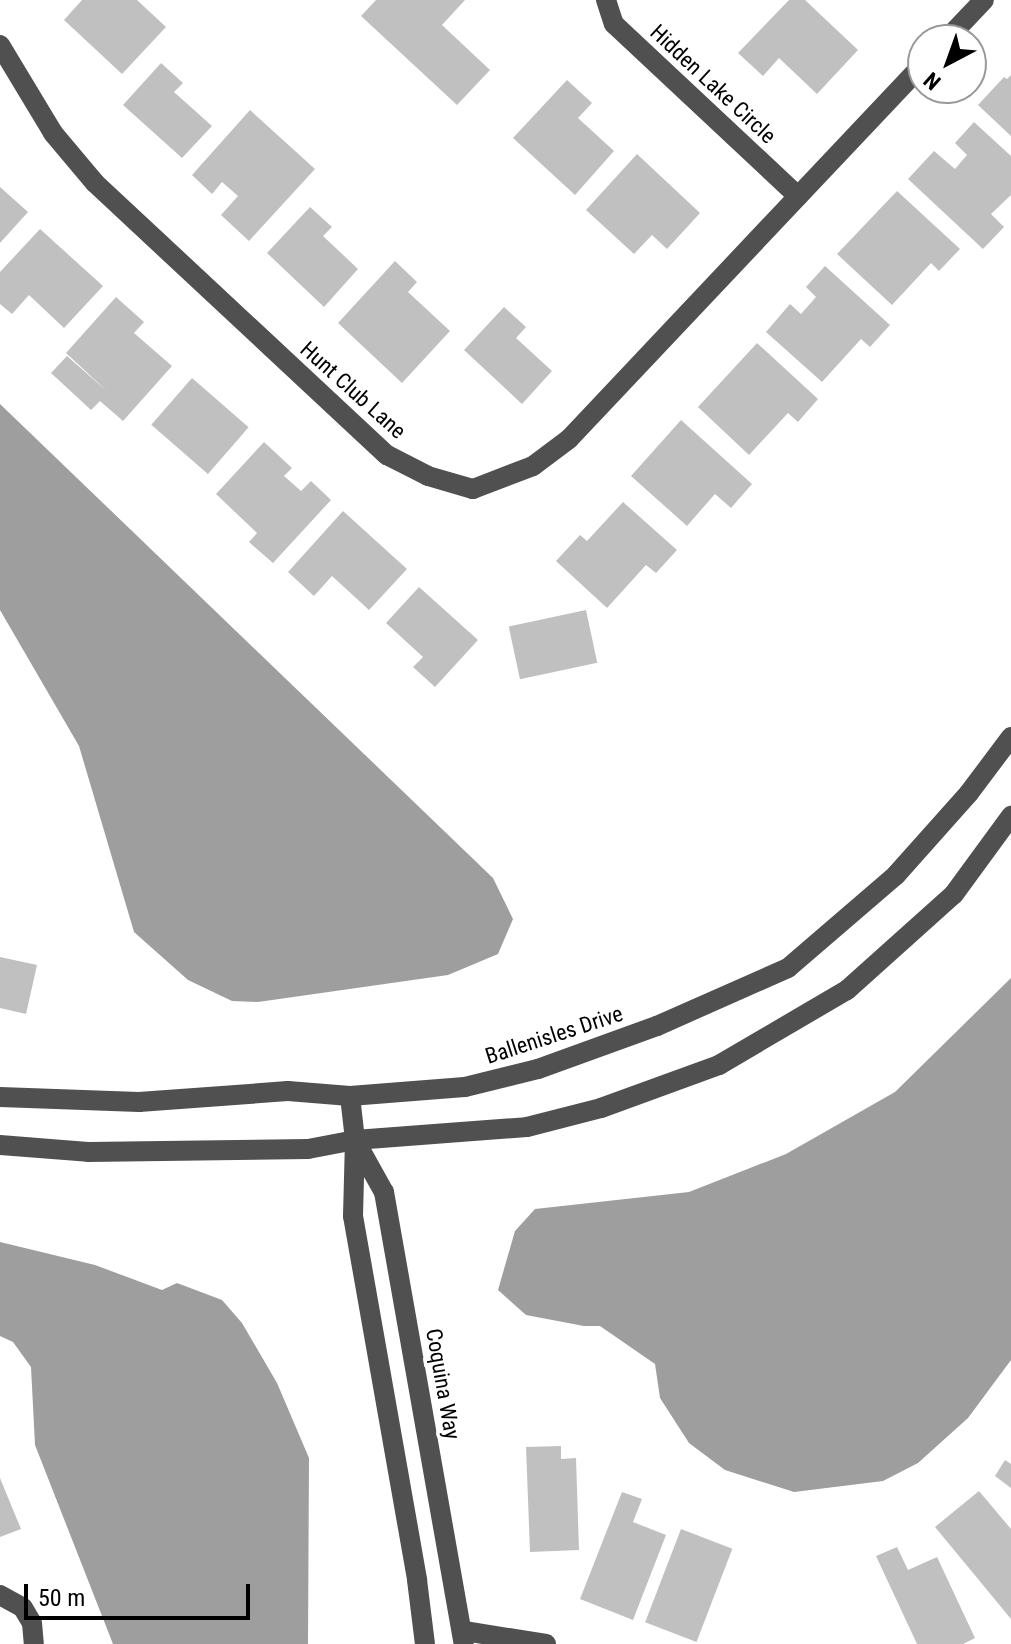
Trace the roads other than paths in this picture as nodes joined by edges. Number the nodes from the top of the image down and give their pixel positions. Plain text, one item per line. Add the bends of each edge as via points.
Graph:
1 (606, 0) edge
2 (984, 0) edge
3 (961, 24) edge
4 (0, 45) edge
5 (907, 81) edge
6 (798, 196) junction
7 (1011, 737) edge
8 (1011, 816) edge
9 (350, 1096) junction
10 (0, 1097) edge
11 (355, 1140) junction
12 (0, 1145) edge
13 (0, 1595) edge
14 (464, 1638) edge
15 (34, 1644) edge
16 (425, 1644) edge
17 (546, 1644) edge

1 - 6 street, Hidden Lake Circle via 614,24
2 - 3 street
4 - 6 street, Hunt Club Lane via 53,133 95,183 387,455 428,476 473,489 533,466 569,439
5 - 6 street, Hunt Club Lane
7 - 9 street, Ballenisles Drive via 896,875 788,968 657,1026 538,1069 465,1087
8 - 11 street via 954,894 847,990 719,1065 601,1108 527,1127
9 - 10 street, Ballenisles Drive via 288,1091 139,1102
9 - 11 street, Coquina Way
11 - 12 street via 308,1149 199,1152
11 - 14 street, Coquina Way via 384,1192
11 - 16 street, Coquina Way via 353,1216
13 - 15 street via 23,1608 32,1623
14 - 17 street

